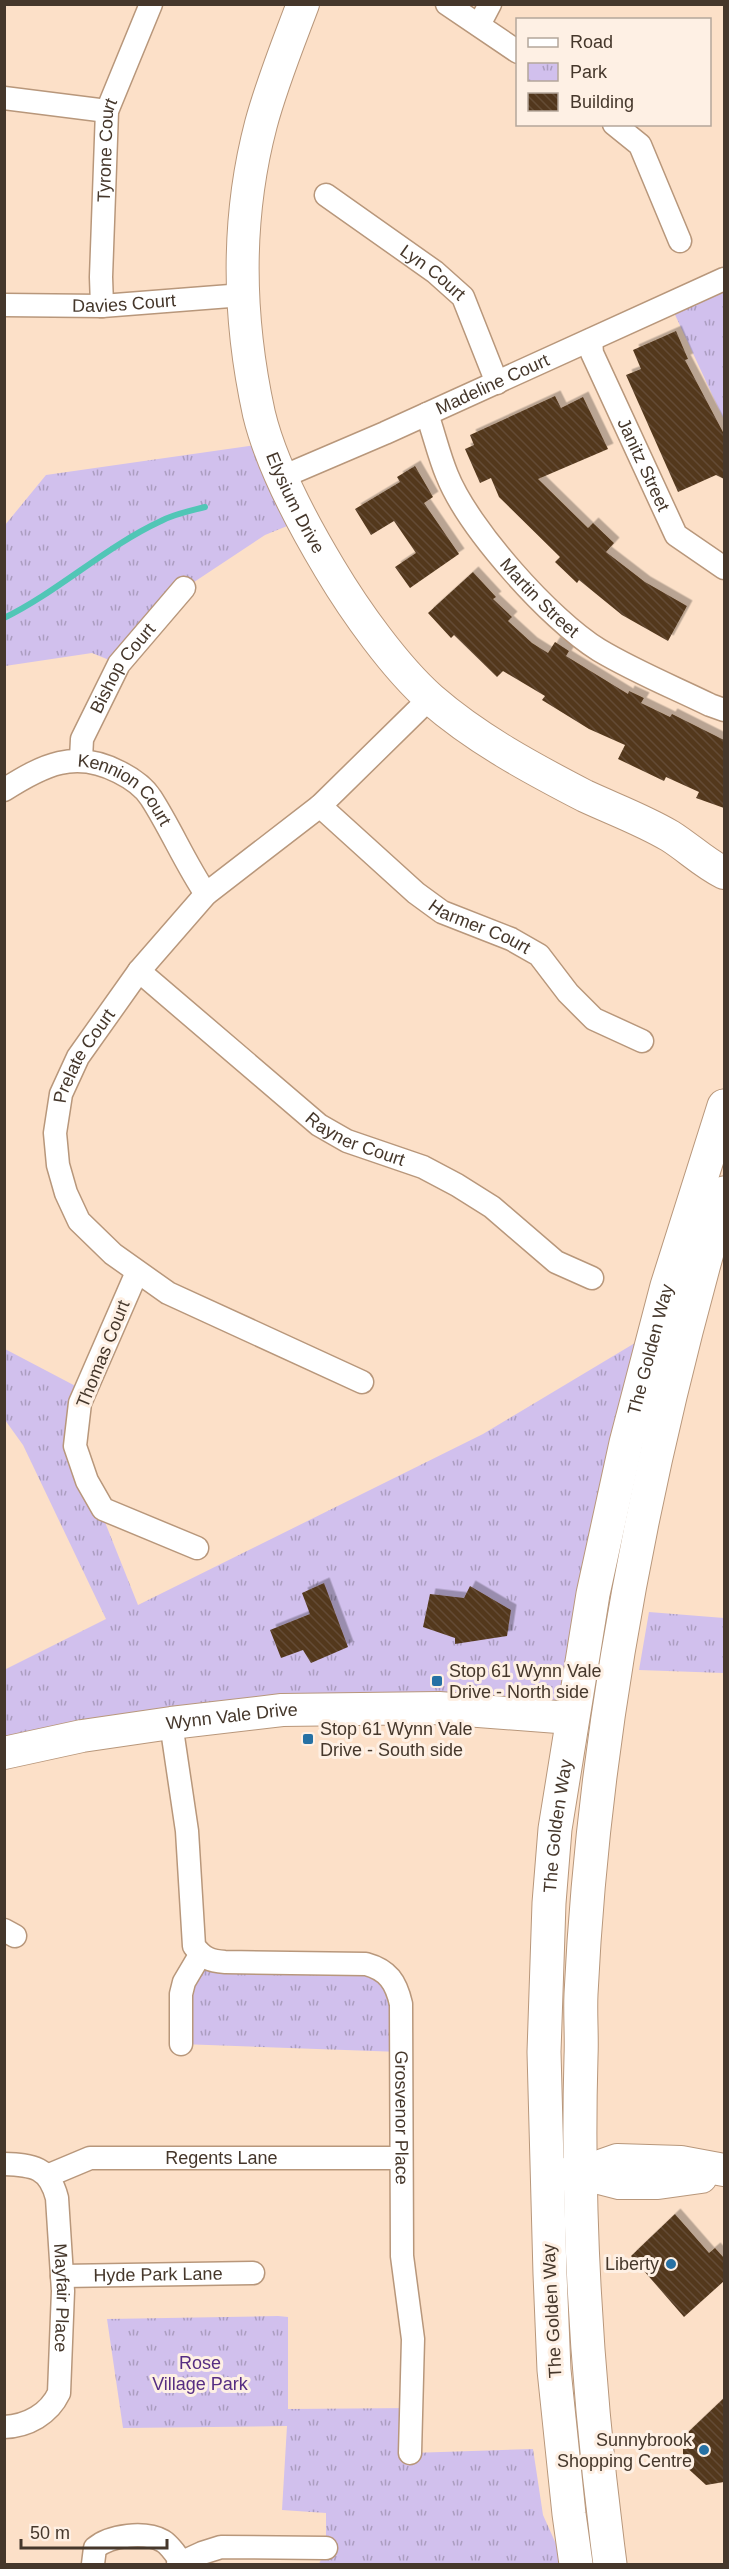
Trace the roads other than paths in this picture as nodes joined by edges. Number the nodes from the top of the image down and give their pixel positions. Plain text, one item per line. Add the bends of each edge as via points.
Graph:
1 (151, 4) edge
2 (303, 4) edge
3 (447, 4) edge
4 (490, 4) edge
5 (478, 25) junction
6 (516, 51) edge
7 (4, 98) edge
8 (107, 111) junction
9 (616, 126) edge
10 (326, 195) dead end
11 (680, 241) dead end
12 (724, 279) edge
13 (243, 296) junction
14 (4, 305) edge
15 (102, 306) junction
16 (591, 340) junction
17 (497, 383) junction
18 (427, 414) junction
19 (282, 477) junction
20 (724, 568) edge
21 (184, 588) dead end
22 (430, 698) junction
23 (724, 710) edge
24 (81, 759) junction
25 (4, 790) edge
26 (320, 806) junction
27 (669, 836) junction
28 (724, 850) edge
29 (724, 873) edge
30 (206, 894) junction
31 (139, 971) junction
32 (642, 1041) dead end
33 (724, 1106) edge
34 (724, 1193) edge
35 (137, 1272) junction
36 (592, 1278) dead end
37 (362, 1382) dead end
38 (197, 1548) dead end
39 (612, 1683) junction
40 (571, 1718) junction
41 (171, 1723) junction
42 (4, 1753) edge
43 (603, 1756) junction
44 (200, 1955) junction
45 (181, 2044) dead end
46 (401, 2158) junction
47 (4, 2164) edge
48 (724, 2171) edge
49 (580, 2173) junction
50 (47, 2176) junction
51 (548, 2176) junction
52 (253, 2272) dead end
53 (62, 2276) junction
54 (4, 2427) edge
55 (410, 2453) dead end
56 (326, 2548) dead end
57 (180, 2564) edge
58 (93, 2565) edge
59 (576, 2565) edge
60 (610, 2565) edge

1 - 8 street, Tyrone Court
2 - 13 street, Elysium Drive via 261,125 246,199
3 - 5 street
4 - 5 street
5 - 6 street
7 - 8 street
8 - 15 street, Tyrone Court
9 - 11 street via 640,145
10 - 17 street, Lyn Court via 435,272 463,297
12 - 16 street, Madeline Court via 699,284
13 - 15 street, Davies Court
13 - 19 street, Elysium Drive via 260,416
14 - 15 street, Davies Court
16 - 17 street, Madeline Court
16 - 20 street, Janitz Street via 592,353 676,536
17 - 18 street, Madeline Court
18 - 19 street, Madeline Court
18 - 23 street, Martin Street via 447,476 466,512 519,579 599,650
19 - 22 street, Elysium Drive via 305,528 347,597
21 - 24 street, Bishop Court via 119,664 82,739
22 - 26 street, Prelate Court
22 - 27 street, Elysium Drive via 499,749
24 - 25 street, Kennion Court via 57,763
24 - 30 street, Kennion Court via 132,779 150,796
26 - 30 street, Prelate Court
26 - 32 street, Harmer Court via 442,912 511,939 539,956 594,1018
27 - 28 street, Elysium Drive
27 - 29 street, Elysium Drive
30 - 31 street, Prelate Court
31 - 35 street, Prelate Court via 78,1057 60,1094 55,1134 58,1165 79,1221
31 - 36 street, Rayner Court via 319,1125 347,1141 423,1167 457,1185 492,1207 556,1262
33 - 40 main road, The Golden Way via 674,1264 631,1423 595,1583
34 - 39 main road, The Golden Way via 665,1416
35 - 37 street, Prelate Court via 168,1293
35 - 38 street, Thomas Court via 80,1403 75,1446 87,1481 103,1509
39 - 40 main road
39 - 43 main road, The Golden Way
40 - 41 street, Wynn Vale Drive via 439,1708 363,1708 282,1710
40 - 43 main road via 591,1735
40 - 51 main road, The Golden Way via 549,1903 544,2052
41 - 42 street, Wynn Vale Drive
41 - 44 street via 187,1831 194,1946
43 - 49 main road, The Golden Way via 581,1995
44 - 45 street via 181,1994
44 - 46 street, Grosvenor Place via 209,1961 225,1962 366,1964 390,1977 398,1988 400,2004
46 - 50 street, Regents Lane via 90,2158
46 - 55 street, Grosvenor Place via 402,2256 413,2339
47 - 50 street via 29,2165
48 - 49 street via 681,2162 616,2160
49 - 51 street
49 - 60 main road, The Golden Way via 587,2352
50 - 53 street, Mayfair Place via 57,2198
51 - 59 main road, The Golden Way via 554,2370
52 - 53 street, Hyde Park Lane
53 - 54 street, Mayfair Place via 59,2393 53,2406 42,2415
56 - 57 street via 221,2547
57 - 58 street via 163,2541 150,2537 103,2542 95,2548

